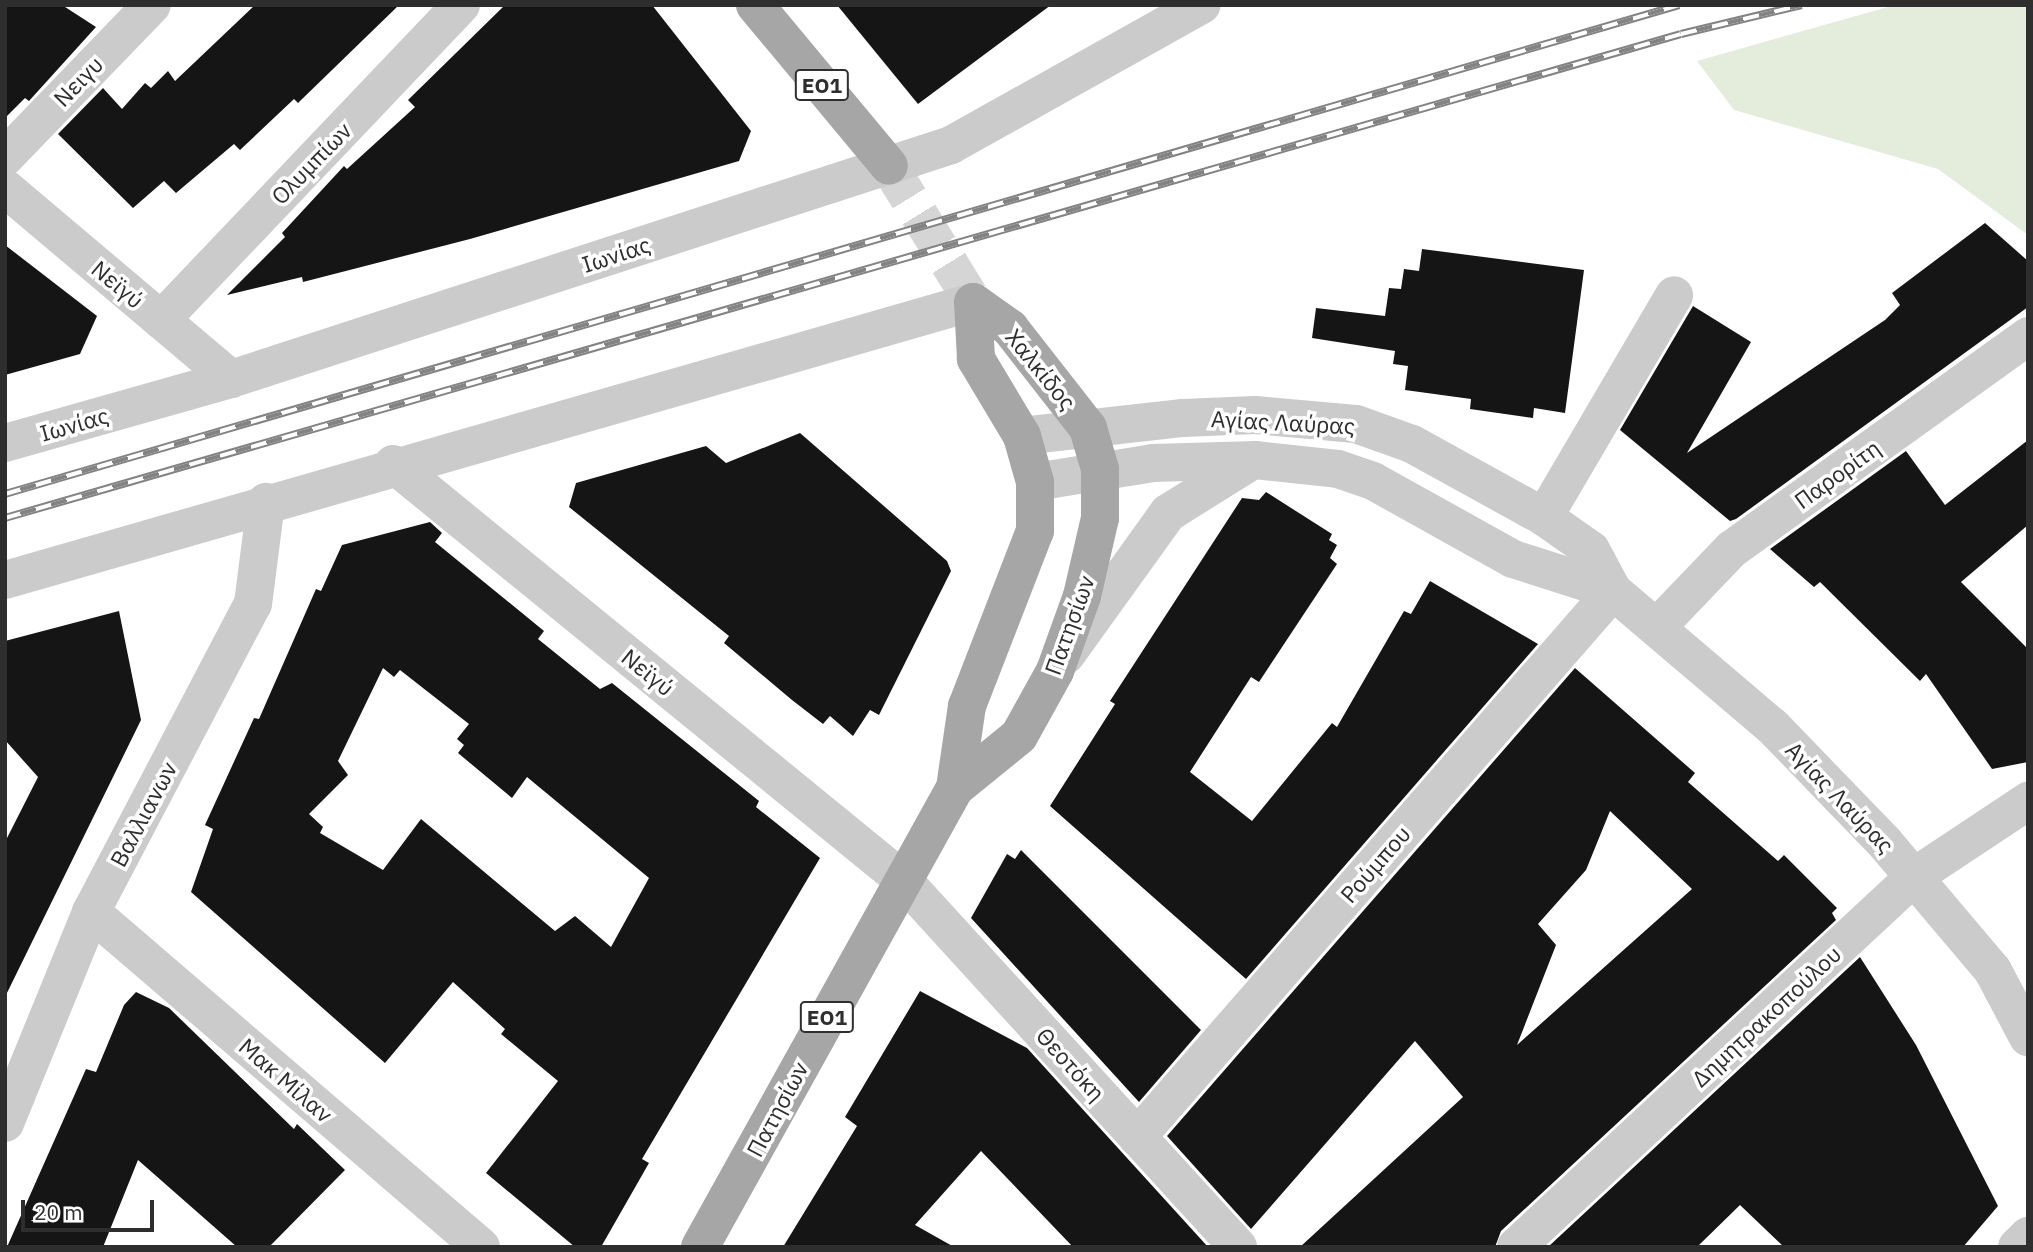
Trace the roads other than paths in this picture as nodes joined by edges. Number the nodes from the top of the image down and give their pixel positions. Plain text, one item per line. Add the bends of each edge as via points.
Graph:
1 (152, 5) edge
2 (461, 5) edge
3 (755, 5) edge
4 (1200, 5) edge
5 (5, 157) edge
6 (889, 166) junction
7 (5, 188) edge
8 (1674, 295) dead end
9 (973, 302) junction
10 (161, 320) junction
11 (2028, 336) edge
12 (230, 379) junction
13 (1088, 428) junction
14 (1022, 436) junction
15 (5, 443) edge
16 (1255, 460) junction
17 (393, 464) junction
18 (1100, 470) junction
19 (1035, 482) junction
20 (266, 502) junction
21 (1544, 517) junction
22 (5, 580) edge
23 (1613, 591) junction
24 (1659, 625) junction
25 (1055, 671) junction
26 (956, 788) junction
27 (2028, 801) edge
28 (1915, 876) junction
29 (903, 880) junction
30 (92, 912) junction
31 (2028, 1037) edge
32 (5, 1123) edge
33 (1137, 1137) junction
34 (2028, 1236) edge
35 (481, 1247) edge
36 (700, 1247) edge
37 (1238, 1247) edge
38 (1516, 1247) edge
39 (2017, 1247) edge

1 - 5 street, Νειγυ
2 - 10 street, Ολυμπίων
3 - 6 main road, ΕΟ1
4 - 6 street, Ιωνίας via 951,145
6 - 12 street, Ιωνίας
7 - 10 street, Νεϊγύ
8 - 21 street
9 - 13 main road, Χαλκίδος / ΕΟ1 via 1010,328
9 - 14 main road, Χαλκίδος / ΕΟ1 via 976,359
9 - 17 street
10 - 12 street, Νεϊγύ
11 - 24 street, Παρορίτη via 1732,549
12 - 15 street, Ιωνίας
13 - 14 street, Αγίας Λαύρας
13 - 18 main road, Πατησίων / ΕΟ1
13 - 21 street, Αγίας Λαύρας via 1255,415 1356,424 1412,444
14 - 19 main road, Πατησίων / ΕΟ1
16 - 18 street, Αγίας Λαύρας
16 - 23 street, Αγίας Λαύρας via 1354,473 1513,559
16 - 25 street via 1198,489 1168,513
17 - 20 street
17 - 29 street, Νεϊγύ
18 - 19 street, Αγίας Λαύρας
18 - 25 main road, Πατησίων / ΕΟ1 via 1097,542
19 - 26 main road, Πατησίων / ΕΟ1 via 1035,531 967,706
20 - 22 street
20 - 30 street, Βαλλιανων via 253,604
21 - 23 street, Αγίας Λαύρας via 1591,550
23 - 24 street, Αγίας Λαύρας
23 - 33 street, Ρούμπου
24 - 28 street, Αγίας Λαύρας via 1773,727
25 - 26 main road, Πατησίων / ΕΟ1 via 1019,736
26 - 29 main road, Πατησίων / ΕΟ1
27 - 28 street, Δημητρακοπούλου
28 - 31 street, Αγίας Λαύρας via 1993,971
28 - 38 street, Δημητρακοπούλου
29 - 33 street, Θεοτόκη
29 - 36 main road, Πατησίων / ΕΟ1
30 - 32 street, Βαλλιανων
30 - 35 street, Μακ Μίλαν
33 - 37 street, Θεοτόκη
34 - 39 street

